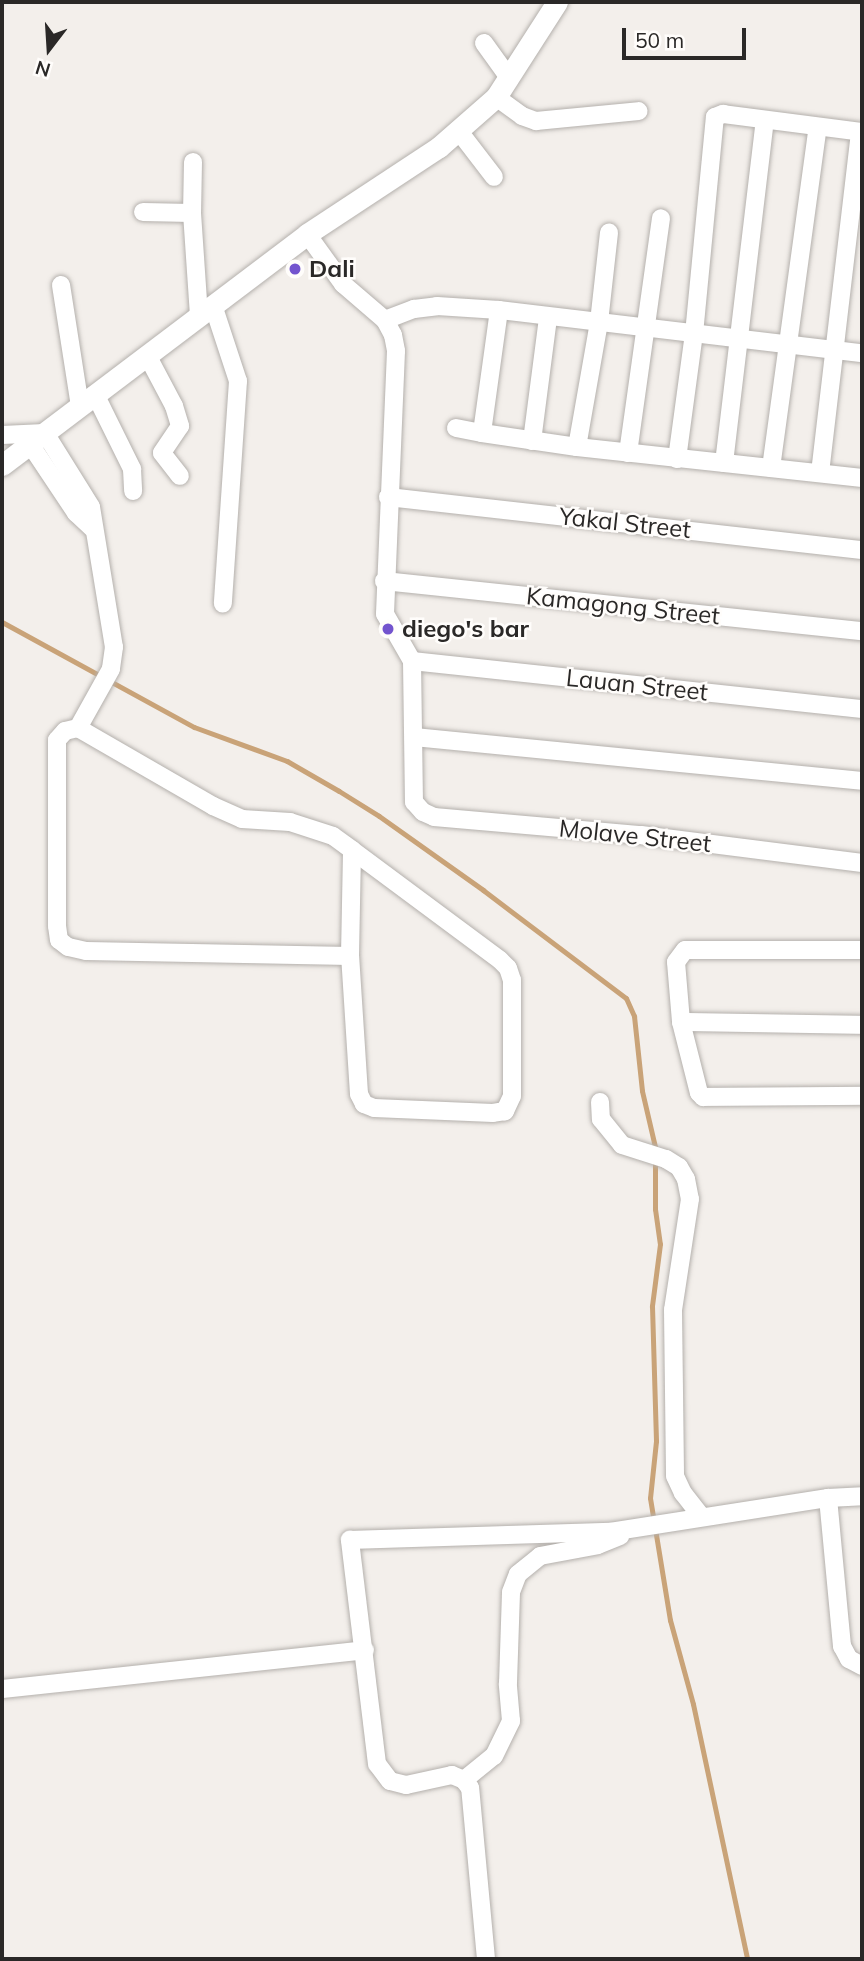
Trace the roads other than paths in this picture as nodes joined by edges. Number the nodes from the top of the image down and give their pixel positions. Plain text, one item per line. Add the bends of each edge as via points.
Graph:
1 (557, 2) edge
2 (484, 43) dead end
3 (510, 79) junction
4 (496, 97) junction
5 (639, 111) dead end
6 (765, 120) junction
7 (818, 127) junction
8 (458, 130) junction
9 (861, 132) edge
10 (193, 162) dead end
11 (494, 177) dead end
12 (143, 212) dead end
13 (192, 213) junction
14 (661, 218) dead end
15 (307, 233) junction
16 (609, 233) dead end
17 (61, 285) dead end
18 (206, 310) junction
19 (499, 310) junction
20 (548, 317) junction
21 (385, 320) junction
22 (599, 322) junction
23 (644, 328) junction
24 (694, 334) junction
25 (738, 339) junction
26 (786, 344) junction
27 (834, 349) junction
28 (862, 353) edge
29 (147, 355) junction
30 (88, 400) junction
31 (456, 428) dead end
32 (482, 433) junction
33 (2, 435) edge
34 (37, 438) junction
35 (532, 441) junction
36 (577, 447) junction
37 (628, 453) junction
38 (677, 458) junction
39 (724, 463) junction
40 (2, 465) edge
41 (771, 468) junction
42 (820, 473) junction
43 (180, 476) dead end
44 (862, 478) edge
45 (133, 492) dead end
46 (388, 497) junction
47 (862, 550) edge
48 (384, 581) junction
49 (223, 603) dead end
50 (862, 631) edge
51 (412, 661) junction
52 (862, 709) edge
53 (78, 728) junction
54 (414, 737) junction
55 (862, 781) edge
56 (352, 850) junction
57 (862, 863) edge
58 (862, 950) edge
59 (350, 956) junction
60 (681, 1022) junction
61 (862, 1025) edge
62 (862, 1096) edge
63 (600, 1102) dead end
64 (862, 1496) edge
65 (828, 1498) junction
66 (701, 1516) junction
67 (670, 1522) junction
68 (365, 1650) junction
69 (862, 1666) edge
70 (2, 1689) edge
71 (464, 1780) junction
72 (486, 1959) edge

1 - 3 main road
2 - 3 street
3 - 4 main road
4 - 5 street via 536,121
4 - 8 main road
6 - 7 street
6 - 24 street via 715,117
6 - 25 street
7 - 9 street
7 - 26 street
8 - 11 street
8 - 15 main road
9 - 27 street
10 - 13 street
12 - 13 street
13 - 18 street
14 - 23 street
15 - 18 main road
15 - 21 street via 343,284
16 - 22 street
17 - 30 street
18 - 29 main road
18 - 49 street via 238,381
19 - 20 street
19 - 21 street via 437,306
19 - 32 street
20 - 22 street
20 - 35 street
21 - 46 street via 396,351
22 - 23 street
22 - 36 street
23 - 24 street
23 - 37 street
24 - 25 street
24 - 38 street
25 - 26 street
25 - 39 street
26 - 27 street
26 - 41 street
27 - 28 street
27 - 42 street
29 - 30 main road
29 - 43 street via 180,426 162,453
30 - 34 main road
30 - 45 street via 132,469
31 - 32 street
32 - 35 street
33 - 34 street
34 - 40 main road
34 - 53 street via 91,507 114,647 109,672
35 - 36 street
36 - 37 street
37 - 38 street
38 - 39 street
39 - 41 street
41 - 42 street
42 - 44 street
46 - 47 street, Yakal Street
46 - 48 street
48 - 50 street, Kamagong Street
48 - 51 street via 385,614
51 - 52 street, Lauan Street
51 - 54 street
53 - 56 street via 213,806 242,818 311,827
53 - 59 street via 65,731 57,740 59,940 86,951
54 - 55 street
54 - 57 street, Molave Street via 414,802 434,817 641,835
56 - 59 street
56 - 59 street via 508,968 512,980 512,1096 505,1111 364,1104 359,1094
58 - 60 street via 685,950 676,962
60 - 61 street
60 - 62 street via 703,1097
63 - 66 street via 601,1119 622,1145 666,1159 679,1167 686,1179 690,1199 673,1310 675,1476
64 - 65 street
65 - 66 street
65 - 69 street via 842,1646 849,1659
66 - 67 street
67 - 68 street via 610,1532 351,1540
67 - 71 street via 598,1545 540,1556 524,1566 511,1591 511,1721 494,1756
68 - 70 street
68 - 71 street via 377,1764 390,1781 406,1785 452,1774
71 - 72 street via 470,1788

